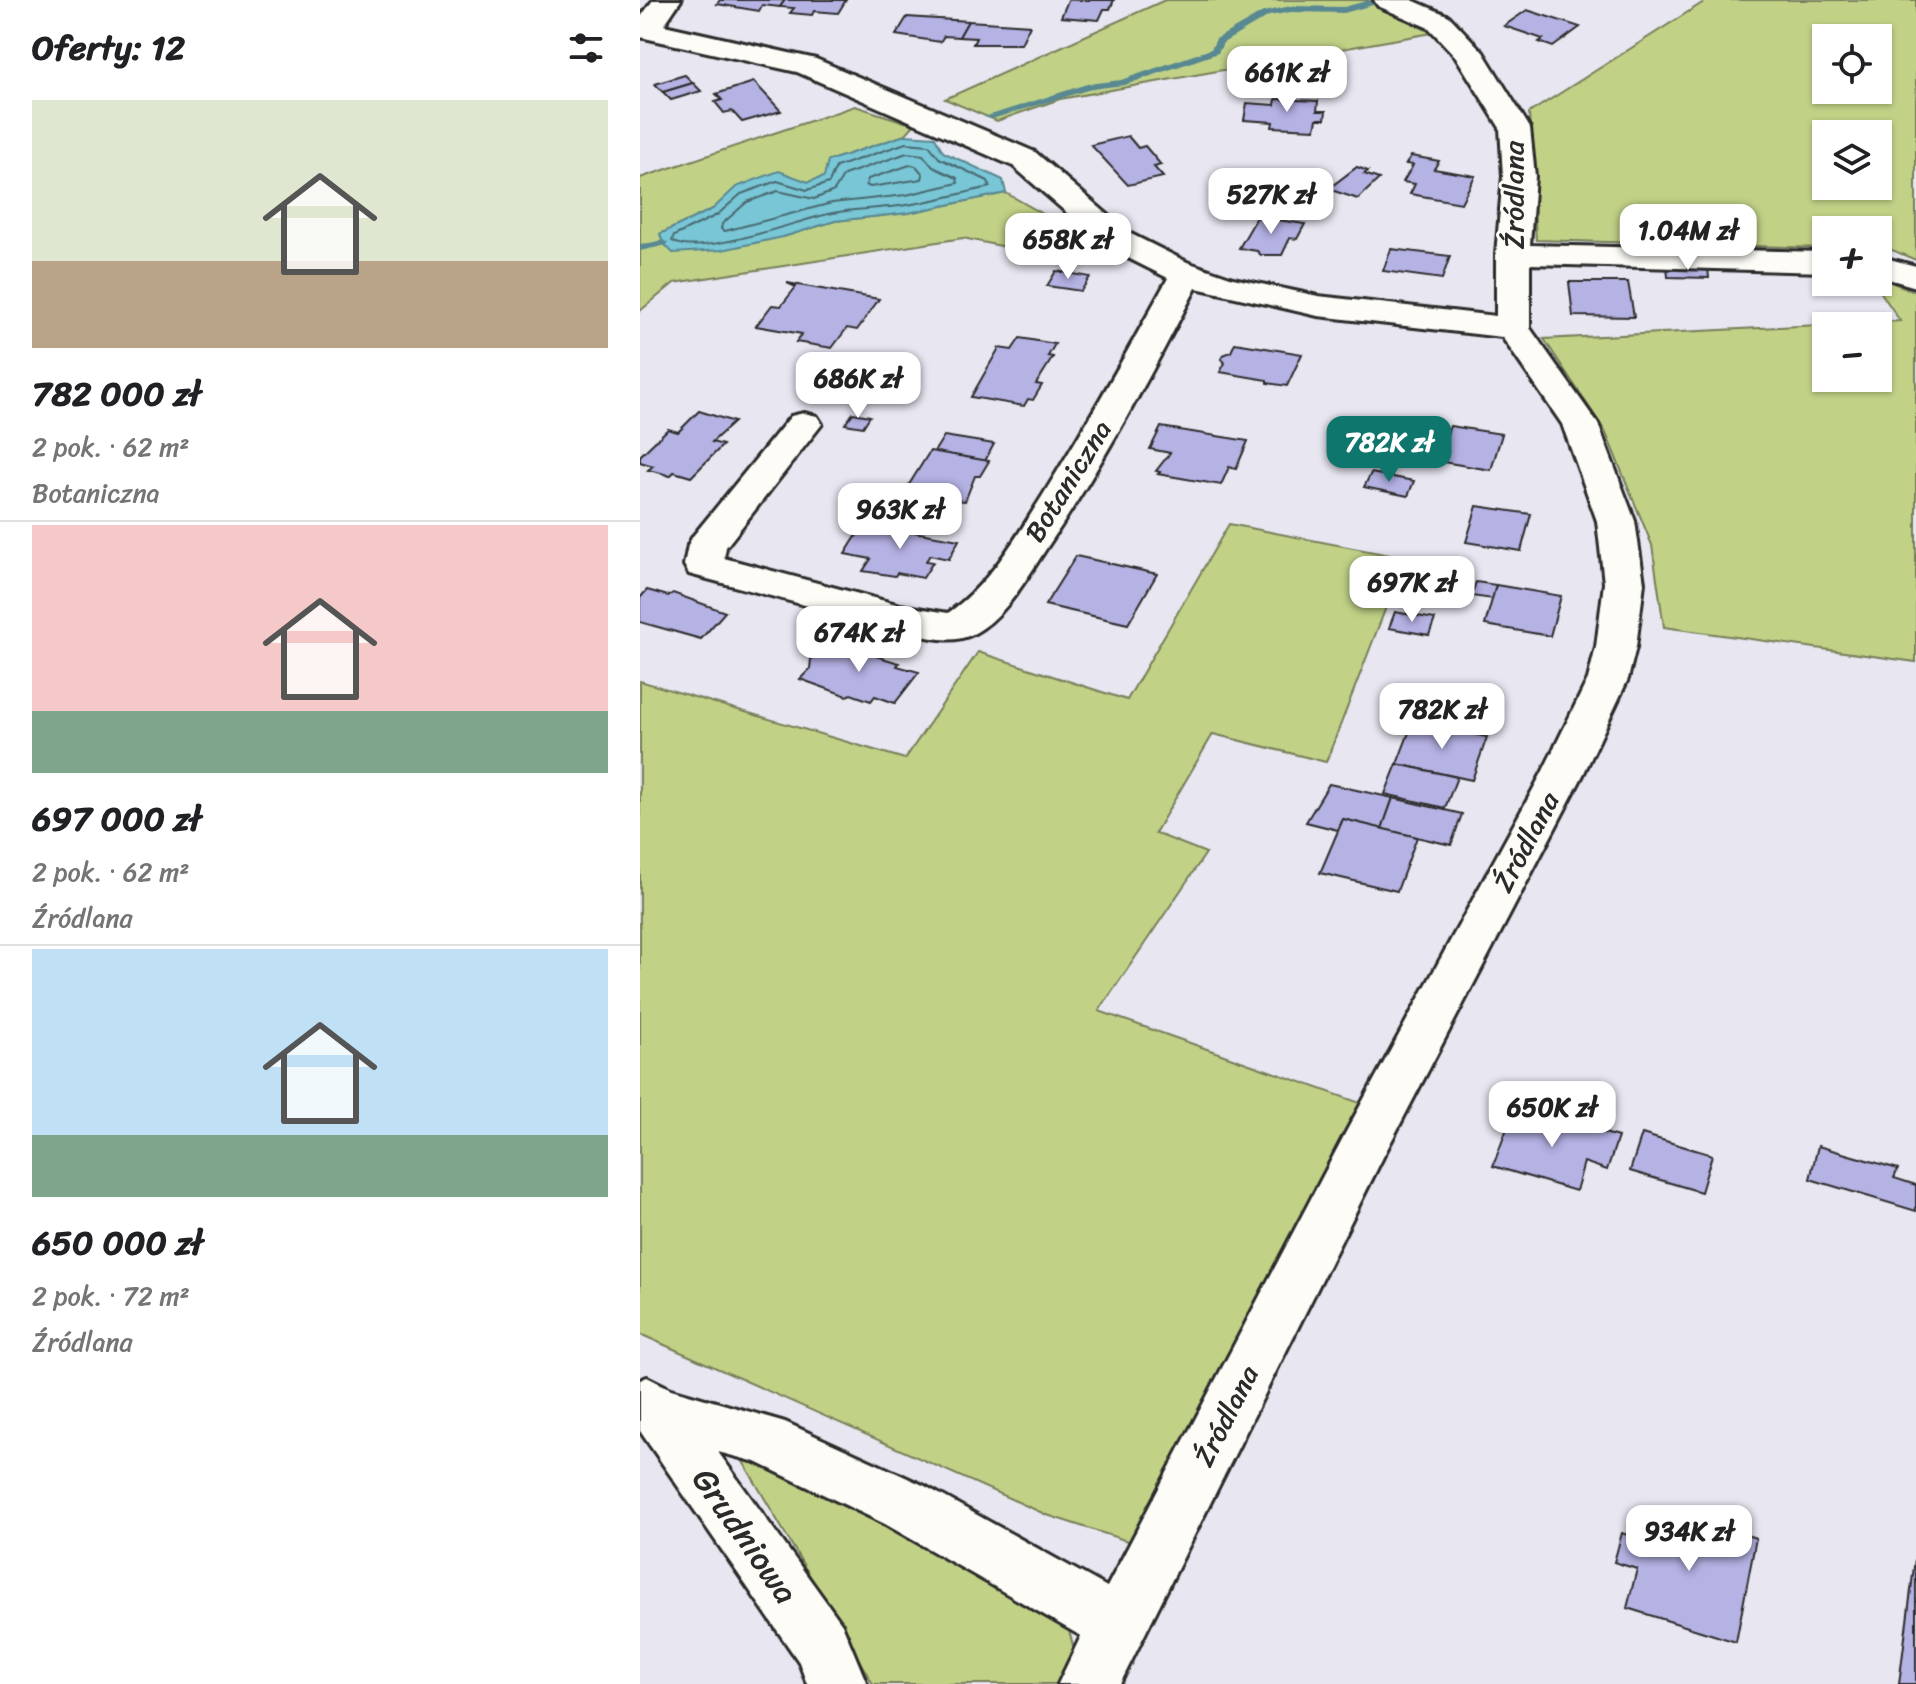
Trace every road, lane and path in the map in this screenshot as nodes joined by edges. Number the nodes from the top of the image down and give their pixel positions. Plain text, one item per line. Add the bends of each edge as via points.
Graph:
1 (667, 0) edge
2 (1388, 0) edge
3 (1513, 254) junction
4 (1812, 262) edge
5 (1892, 270) edge
6 (1187, 274) junction
7 (1916, 277) edge
8 (1513, 328) junction
9 (804, 424) dead end
10 (648, 1403) edge
11 (1119, 1625) junction
12 (837, 1684) edge
13 (1088, 1684) edge

1 - 6 street via 646,30 806,65 1024,159 1131,248
2 - 3 street, Źródlana via 1439,22 1468,52 1515,128 1519,176
3 - 4 street
3 - 8 street, Źródlana
5 - 7 street
6 - 8 street via 1244,292 1326,306
6 - 9 street, Botaniczna via 1060,499 981,613 958,626 907,619 703,565 707,545
8 - 11 street, Źródlana via 1580,424 1616,521 1624,583 1608,679
10 - 11 street via 766,1440 905,1505
10 - 12 street, Grudniowa via 821,1644
11 - 13 street, Źródlana

